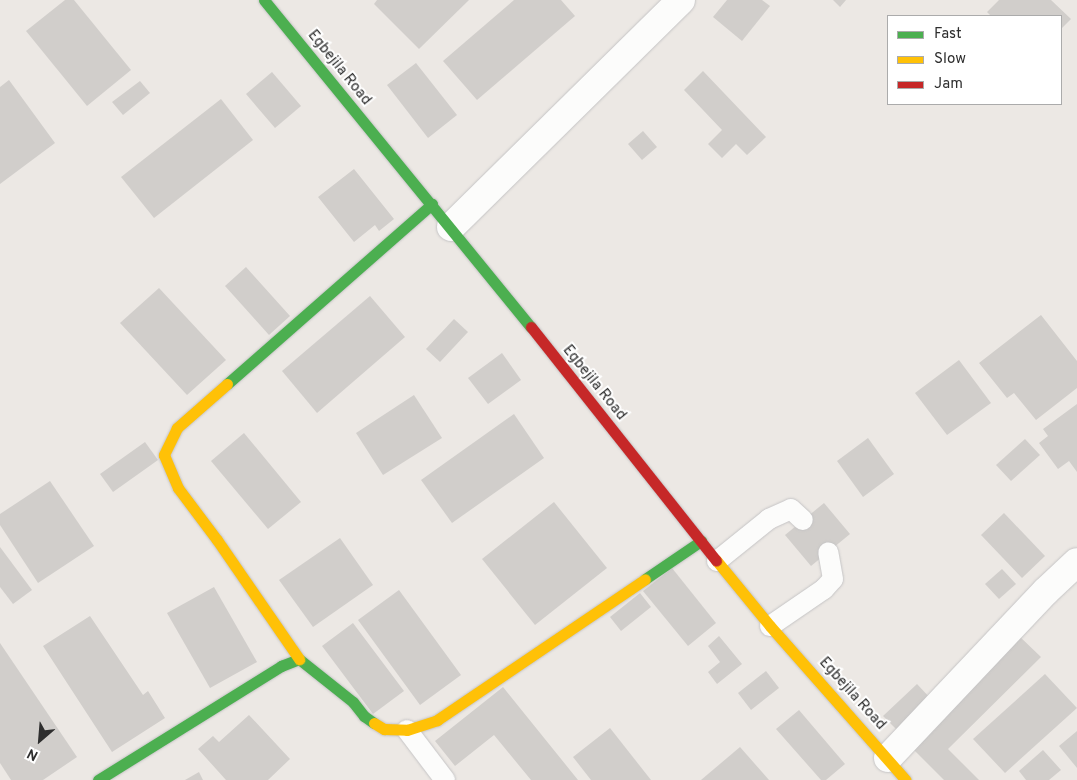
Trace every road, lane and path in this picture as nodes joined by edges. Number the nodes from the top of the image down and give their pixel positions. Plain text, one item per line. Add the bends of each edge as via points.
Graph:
1 (264, 0) edge
2 (680, 0) edge
3 (432, 204) junction
4 (451, 227) junction
5 (803, 520) dead end
6 (701, 541) junction
7 (828, 552) dead end
8 (717, 561) junction
9 (1077, 562) edge
10 (770, 626) junction
11 (299, 659) junction
12 (407, 730) junction
13 (888, 758) junction
14 (98, 780) edge
15 (445, 780) edge
16 (906, 780) edge

1 - 3 street, Egbejila Road
2 - 4 street
3 - 4 street, Egbejila Road
3 - 11 street via 177,428 164,455 178,488
4 - 6 street, Egbejila Road
5 - 8 lane via 791,509 769,519
6 - 8 street, Egbejila Road
6 - 12 street via 470,700 437,720
7 - 10 lane via 833,579 824,590
8 - 10 street, Egbejila Road
9 - 13 street
10 - 13 street, Egbejila Road
11 - 12 street via 353,702 364,716 384,728
11 - 14 street via 281,666
12 - 15 lane
13 - 16 street, Egbejila Road

